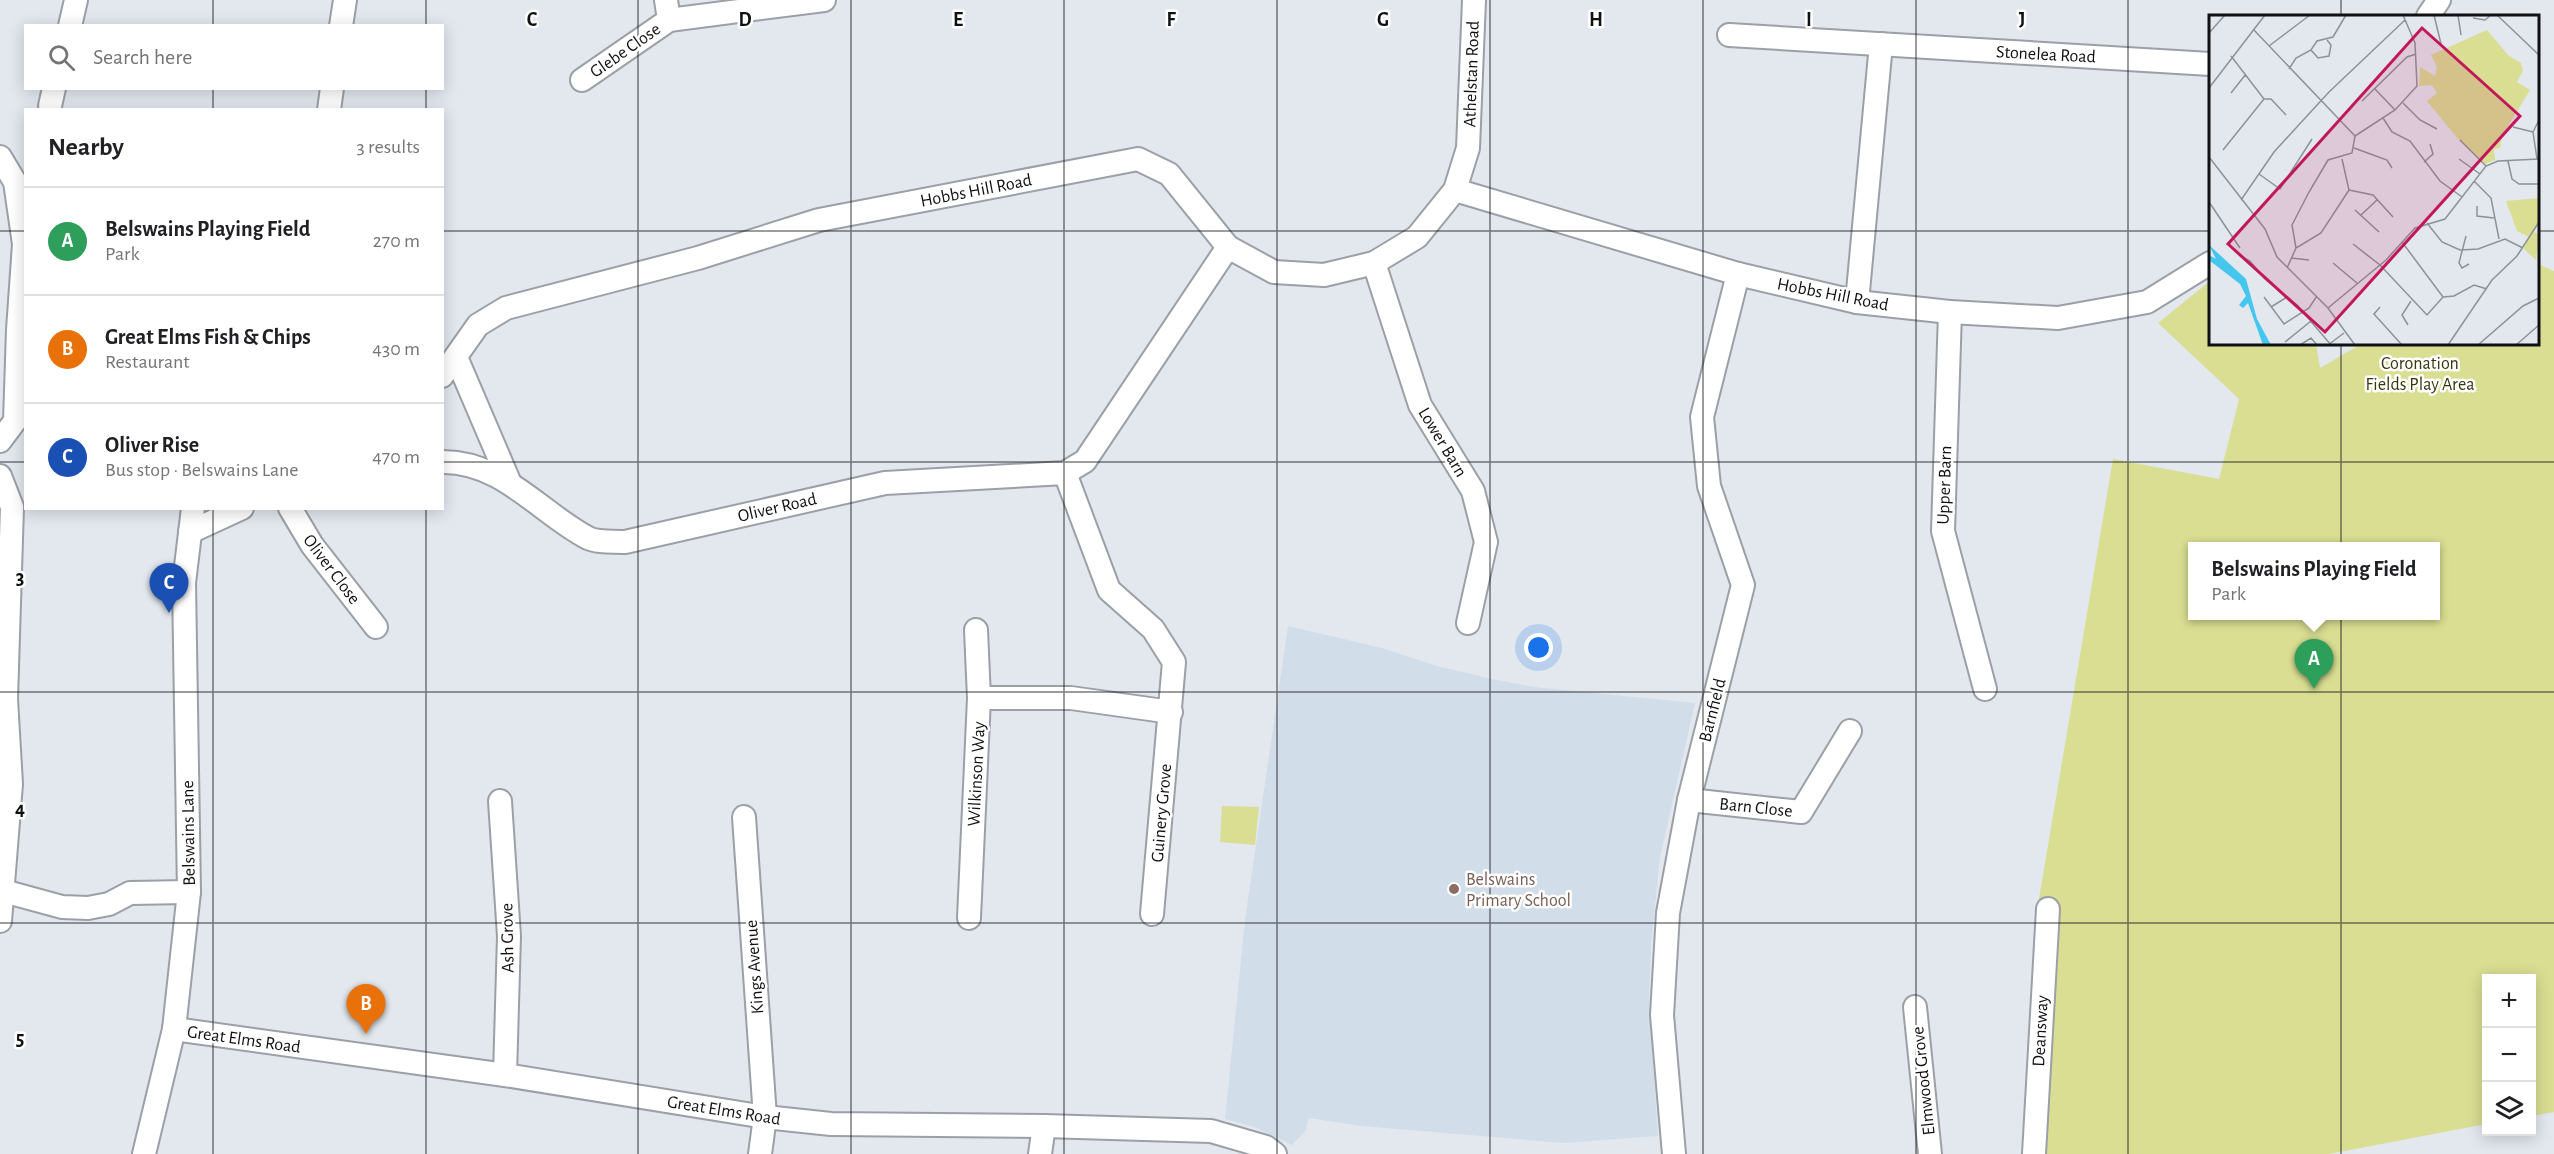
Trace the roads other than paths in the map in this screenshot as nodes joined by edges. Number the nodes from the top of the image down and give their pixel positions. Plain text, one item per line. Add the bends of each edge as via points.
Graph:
1 (76, 0) edge
2 (345, 0) edge
3 (824, 0) edge
4 (1474, 0) edge
5 (2439, 0) edge
6 (668, 10) edge
7 (2429, 15) edge
8 (70, 24) edge
9 (341, 24) edge
10 (1729, 36) dead end
11 (1881, 44) junction
12 (2209, 64) edge
13 (582, 80) dead end
14 (332, 90) edge
15 (329, 108) edge
16 (1468, 148) joint
17 (0, 157) edge
18 (1455, 190) junction
19 (1228, 247) junction
20 (1374, 262) junction
21 (2209, 264) edge
22 (1738, 274) junction
23 (1857, 302) junction
24 (1950, 312) junction
25 (449, 366) edge
26 (0, 441) edge
27 (444, 462) edge
28 (1065, 473) junction
29 (0, 476) edge
30 (509, 482) junction
31 (193, 510) edge
32 (238, 510) edge
33 (291, 510) edge
34 (190, 532) junction
35 (1468, 623) dead end
36 (376, 627) dead end
37 (976, 630) dead end
38 (1985, 689) dead end
39 (3, 698) edge
40 (980, 698) junction
41 (1171, 712) junction
42 (1850, 731) dead end
43 (1689, 800) junction
44 (500, 801) dead end
45 (744, 817) dead end
46 (2, 890) edge
47 (189, 892) junction
48 (2048, 909) dead end
49 (1152, 914) dead end
50 (969, 918) dead end
51 (0, 921) edge
52 (1915, 1007) dead end
53 (174, 1029) junction
54 (505, 1075) junction
55 (765, 1117) junction
56 (1044, 1126) junction
57 (144, 1154) edge
58 (760, 1154) edge
59 (1040, 1154) edge
60 (1275, 1154) edge
61 (1674, 1154) edge
62 (1930, 1154) edge
63 (2034, 1154) edge

1 - 8 street
2 - 9 street
3 - 6 street, Glebe Close
4 - 16 street, Athelstan Road
5 - 7 street
6 - 13 street, Glebe Close
10 - 11 street, Stonelea Road
11 - 12 street, Stonelea Road
11 - 23 street
14 - 15 street
16 - 18 street, Hobbs Hill Road
17 - 26 street via 15,182 24,244 15,421
18 - 20 street, Hobbs Hill Road via 1416,237
18 - 22 street, Hobbs Hill Road
19 - 20 street, Hobbs Hill Road via 1274,272 1324,275
19 - 25 street, Hobbs Hill Road via 1169,174 1138,159 819,220 698,258 506,308 478,325
19 - 28 street via 1085,460
20 - 35 street, Lower Barn via 1420,405 1473,491 1486,542
21 - 24 street, Hobbs Hill Road via 2147,302 2058,318
22 - 23 street, Hobbs Hill Road
22 - 43 street, Barnfield via 1702,417 1709,486 1743,585
23 - 24 street, Hobbs Hill Road
24 - 38 street, Upper Barn via 1942,531
25 - 30 street
27 - 30 street, Oliver Road via 459,462
28 - 30 street, Oliver Road via 885,483 625,542 590,539
28 - 41 street, Guinery Grove via 1109,590 1153,629 1174,662
29 - 39 street via 12,507
31 - 34 street, Belswains Lane
32 - 34 street
33 - 36 street, Oliver Close via 312,545
34 - 47 street, Belswains Lane via 184,583
37 - 40 street, Wilkinson Way
39 - 46 street via 11,784
40 - 41 street via 1071,698
40 - 50 street, Wilkinson Way
41 - 49 street, Guinery Grove
42 - 43 street, Barn Close via 1801,812
43 - 61 street, Barnfield via 1668,913 1662,1015
44 - 54 street, Ash Grove via 509,936
45 - 55 street, Kings Avenue
46 - 47 street via 70,908 109,904 130,892
46 - 51 street
47 - 53 street, Belswains Lane
48 - 63 street, Deansway
52 - 62 street, Elmwood Grove
53 - 54 street, Great Elms Road
53 - 57 street, Belswains Lane
54 - 55 street, Great Elms Road
55 - 56 street, Great Elms Road via 831,1124
55 - 58 street, Kings Avenue
56 - 59 street
56 - 60 street, Great Elms Road via 1211,1131 1266,1147

